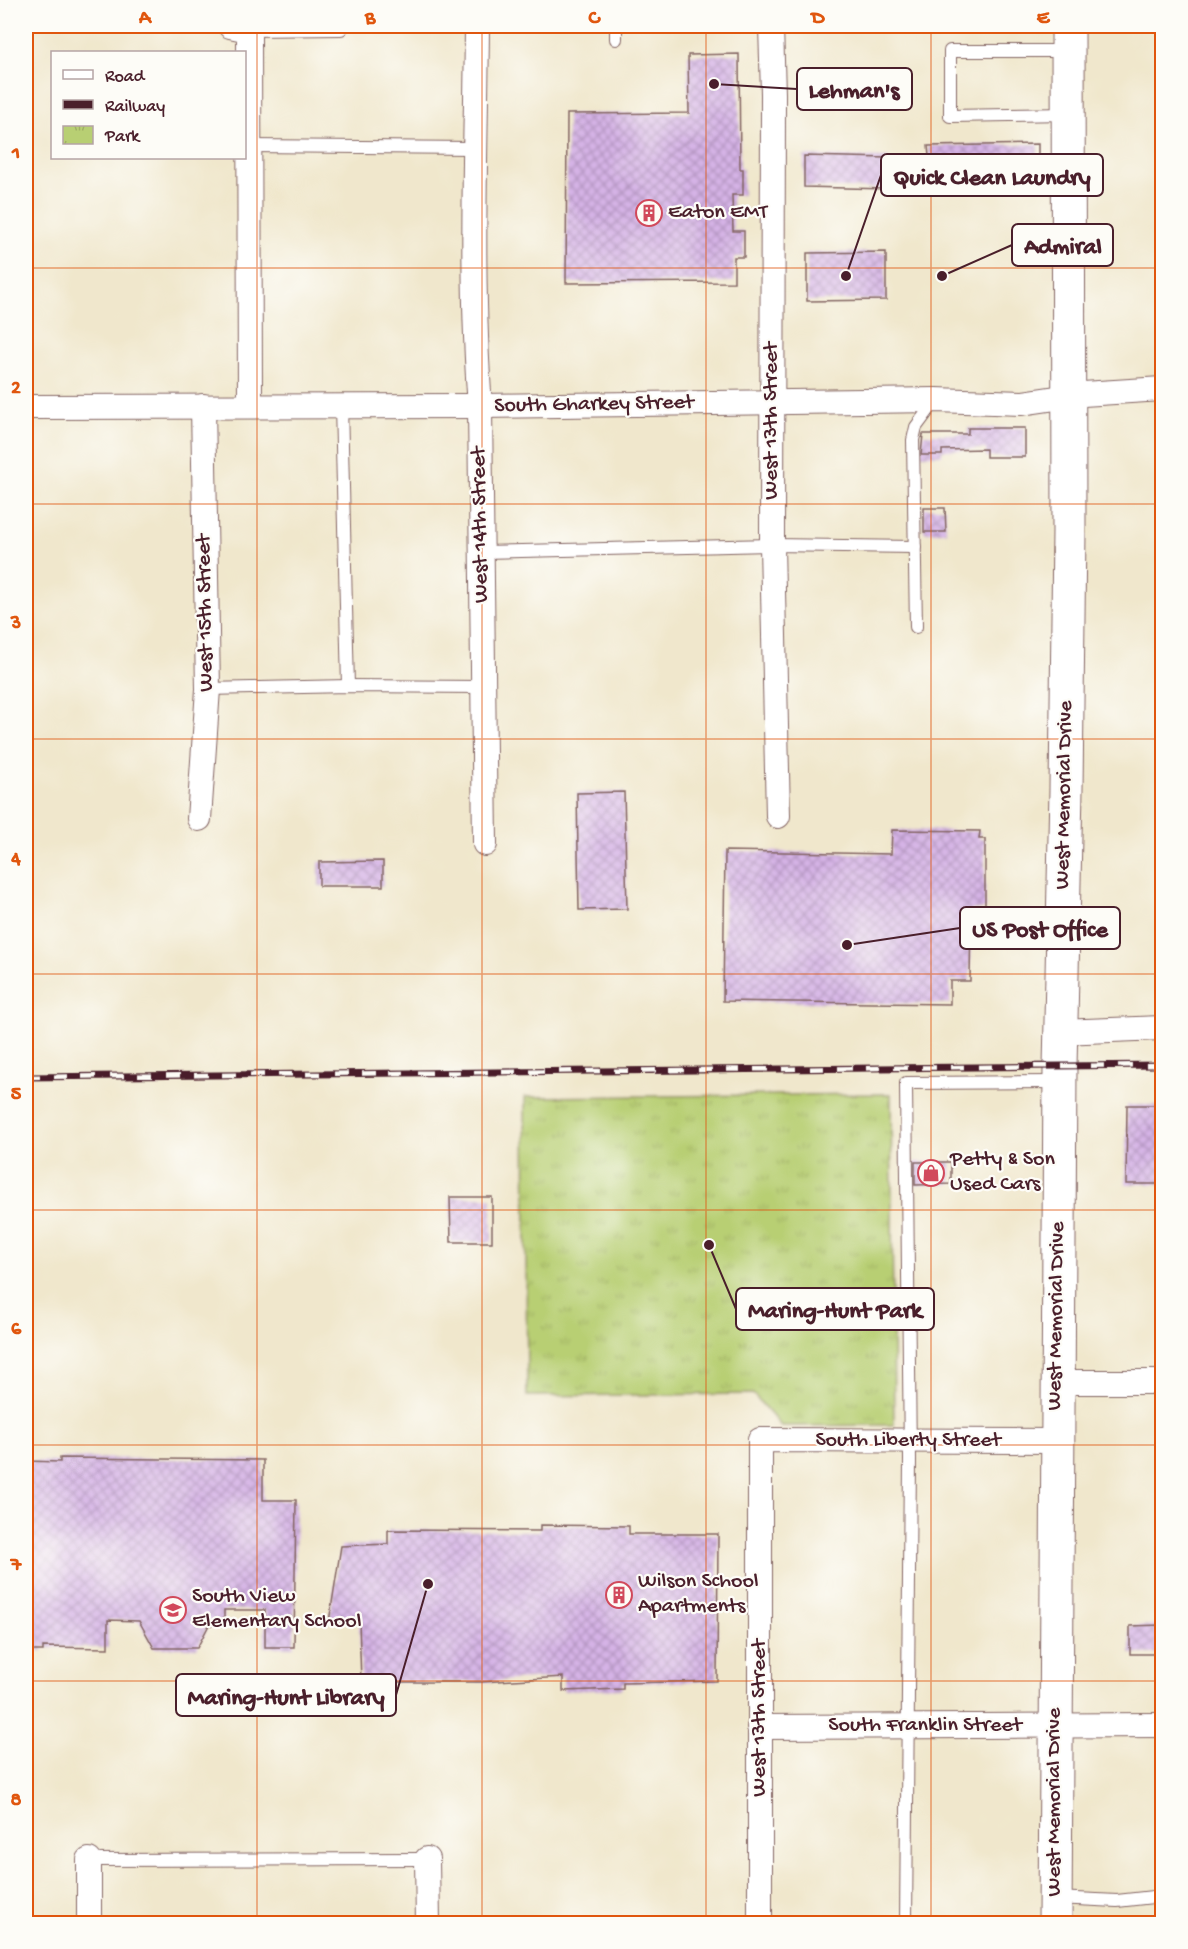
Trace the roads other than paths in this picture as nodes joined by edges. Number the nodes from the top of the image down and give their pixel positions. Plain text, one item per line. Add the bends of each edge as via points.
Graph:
1 (341, 26) edge
2 (477, 26) edge
3 (616, 26) edge
4 (771, 26) edge
5 (239, 28) edge
6 (1068, 38) edge
7 (616, 39) dead end
8 (241, 51) edge
9 (246, 111) edge
10 (1068, 114) junction
11 (249, 146) junction
12 (474, 148) junction
13 (1162, 389) edge
14 (1067, 396) junction
15 (936, 400) junction
16 (771, 402) junction
17 (203, 406) junction
18 (250, 406) junction
19 (341, 406) junction
20 (480, 406) junction
21 (26, 407) edge
22 (772, 545) junction
23 (915, 547) junction
24 (481, 552) junction
25 (916, 627) dead end
26 (348, 686) junction
27 (482, 687) junction
28 (208, 689) junction
29 (778, 816) dead end
30 (199, 819) dead end
31 (485, 844) dead end
32 (1162, 1028) edge
33 (1060, 1032) junction
34 (1060, 1082) junction
35 (1057, 1382) junction
36 (1162, 1382) edge
37 (760, 1440) joint
38 (910, 1441) junction
39 (1056, 1441) junction
40 (1162, 1725) edge
41 (908, 1726) junction
42 (1056, 1726) junction
43 (759, 1727) junction
44 (427, 1858) joint
45 (89, 1860) joint
46 (1162, 1896) edge
47 (1055, 1911) edge
48 (89, 1923) edge
49 (428, 1923) edge
50 (760, 1923) edge
51 (906, 1923) edge

1 - 5 lane
2 - 12 street, West 14th Street
3 - 7 lane
4 - 16 street, West 13th Street
5 - 8 street
6 - 10 main road, West Memorial Drive
6 - 10 lane via 950,51 950,116
9 - 11 street
10 - 14 main road, West Memorial Drive
11 - 12 lane
11 - 18 street
12 - 20 street, West 14th Street
13 - 14 street, South Gharkey Street
14 - 15 street, South Gharkey Street via 1022,403
14 - 33 main road, West Memorial Drive via 1069,531
15 - 16 street, South Gharkey Street
15 - 23 lane via 916,427 913,440
16 - 20 street, South Gharkey Street
16 - 22 street, West 13th Street
17 - 18 street, South Gharkey Street
17 - 21 street, South Gharkey Street
17 - 28 street, West 15th Street
18 - 19 street, South Gharkey Street
19 - 20 street, South Gharkey Street
19 - 26 lane
20 - 24 street, West 14th Street
22 - 23 lane
22 - 24 lane
22 - 29 street, West 13th Street
23 - 25 lane
24 - 27 street, West 14th Street
26 - 27 lane
26 - 28 lane
27 - 31 street, West 14th Street
28 - 30 street, West 15th Street
32 - 33 street
33 - 34 main road, West Memorial Drive
34 - 35 main road, West Memorial Drive
34 - 38 lane via 906,1083
35 - 36 street
35 - 39 main road, West Memorial Drive
37 - 38 street, South Liberty Street
37 - 43 street, West 13th Street
38 - 39 street, South Liberty Street
38 - 41 lane
39 - 42 main road, West Memorial Drive
40 - 42 street, South Franklin Street
41 - 42 street, South Franklin Street
41 - 43 street, South Franklin Street
41 - 51 lane
42 - 47 main road, West Memorial Drive
43 - 50 street, West 13th Street
44 - 45 lane
44 - 49 street
45 - 48 street
46 - 47 lane

